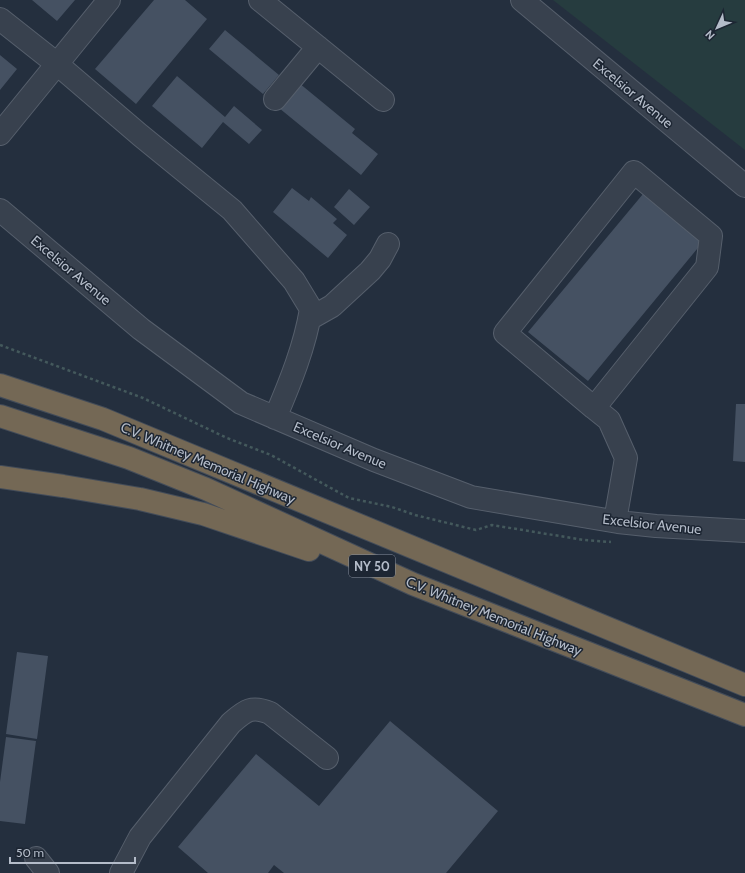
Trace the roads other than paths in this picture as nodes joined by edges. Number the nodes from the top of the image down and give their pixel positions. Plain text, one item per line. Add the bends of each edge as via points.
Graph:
1 (109, 0) edge
2 (260, 0) edge
3 (522, 0) edge
4 (0, 19) edge
5 (318, 47) junction
6 (57, 64) junction
7 (275, 99) dead end
8 (383, 100) dead end
9 (0, 134) edge
10 (745, 186) edge
11 (0, 210) edge
12 (388, 244) dead end
13 (309, 319) junction
14 (0, 386) edge
15 (594, 408) junction
16 (0, 416) edge
17 (275, 418) junction
18 (0, 477) edge
19 (614, 521) junction
20 (745, 531) edge
21 (413, 584) junction
22 (745, 685) edge
23 (745, 715) edge
24 (327, 758) dead end
25 (128, 870) edge

1 - 6 street
2 - 5 street
3 - 10 street, Excelsior Avenue
4 - 6 street
5 - 7 street
5 - 8 street
6 - 9 street
6 - 13 street via 232,210 294,281 311,309
11 - 17 street, Excelsior Avenue via 154,338 241,403
12 - 13 street via 370,270 332,306
13 - 17 street
14 - 22 highway, C.V. Whitney Memorial Highway / NY 50 via 103,419
15 - 15 street via 707,267 711,236 634,172 505,332
15 - 19 street via 609,420 626,458
16 - 21 highway, C.V. Whitney Memorial Highway / NY 50 via 129,458 199,486
17 - 19 street, Excelsior Avenue via 471,497
18 - 21 highway via 140,499 203,514
19 - 20 street, Excelsior Avenue
21 - 23 highway, C.V. Whitney Memorial Highway / NY 50
24 - 25 street via 270,713 260,709 245,711 231,723 140,837

